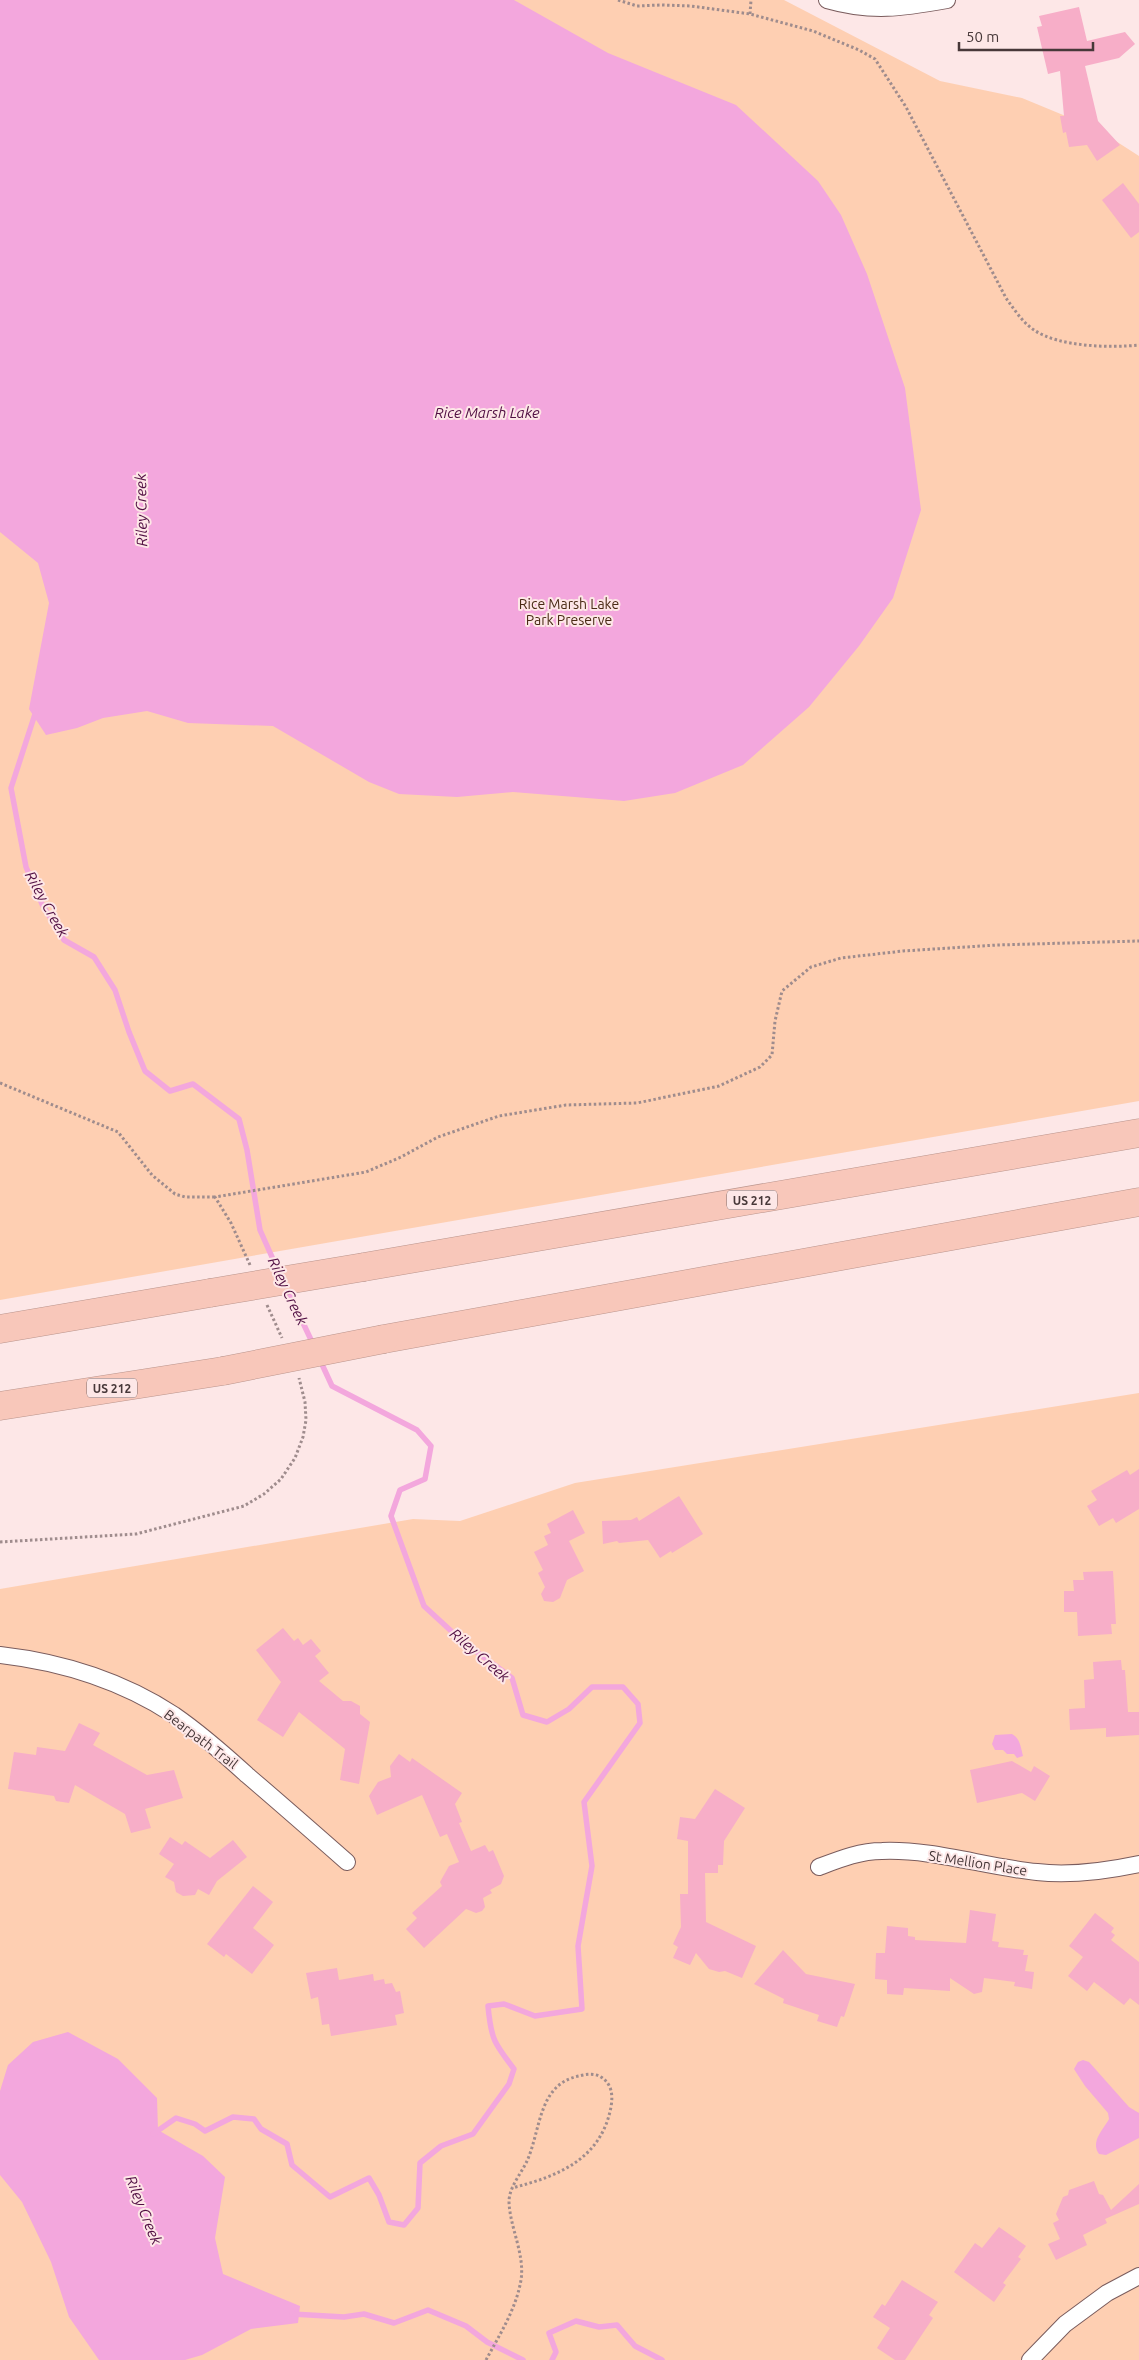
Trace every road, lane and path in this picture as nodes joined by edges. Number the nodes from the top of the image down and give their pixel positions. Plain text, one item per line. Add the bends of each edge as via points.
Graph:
1 (618, 0) edge
2 (751, 0) edge
3 (827, 0) edge
4 (948, 0) edge
5 (750, 14) junction
6 (1139, 345) edge
7 (1139, 940) edge
8 (0, 1083) edge
9 (1139, 1133) edge
10 (215, 1197) junction
11 (1139, 1202) edge
12 (250, 1266) dead end
13 (266, 1301) dead end
14 (0, 1329) edge
15 (284, 1343) dead end
16 (298, 1376) dead end
17 (0, 1406) edge
18 (0, 1542) edge
19 (0, 1655) edge
20 (347, 1862) dead end
21 (1139, 1864) edge
22 (819, 1866) dead end
23 (512, 2188) junction
24 (1139, 2276) edge
25 (486, 2360) edge
26 (1030, 2360) edge

1 - 5 path via 637,6 691,6
2 - 5 path
3 - 4 street via 850,7 884,10
5 - 6 path via 813,31 875,59 906,106 1006,298 1022,321 1034,331 1091,346
7 - 10 path via 978,946 841,958 812,967 782,991 772,1055 760,1067 719,1086 637,1103 566,1105 499,1116 438,1137 366,1172
8 - 10 path via 118,1132 152,1175 175,1194
9 - 14 highway, US 212, bridge
10 - 12 path via 231,1223
11 - 17 highway, US 212, bridge via 223,1370
13 - 15 path
16 - 18 path via 304,1393 306,1420 295,1458 264,1494 244,1506 136,1534
19 - 20 street, Bearpath Trail via 39,1660 81,1672 126,1689 174,1715 218,1749
21 - 22 street, St Mellion Place via 1082,1872 1039,1873 913,1852 881,1851 849,1856
23 - 23 path via 528,2160 542,2110 550,2094 573,2077 599,2075 611,2089 612,2100 602,2133 589,2153 561,2171
23 - 25 path via 509,2201 520,2253 521,2278 516,2302
24 - 26 street via 1107,2293 1065,2324

